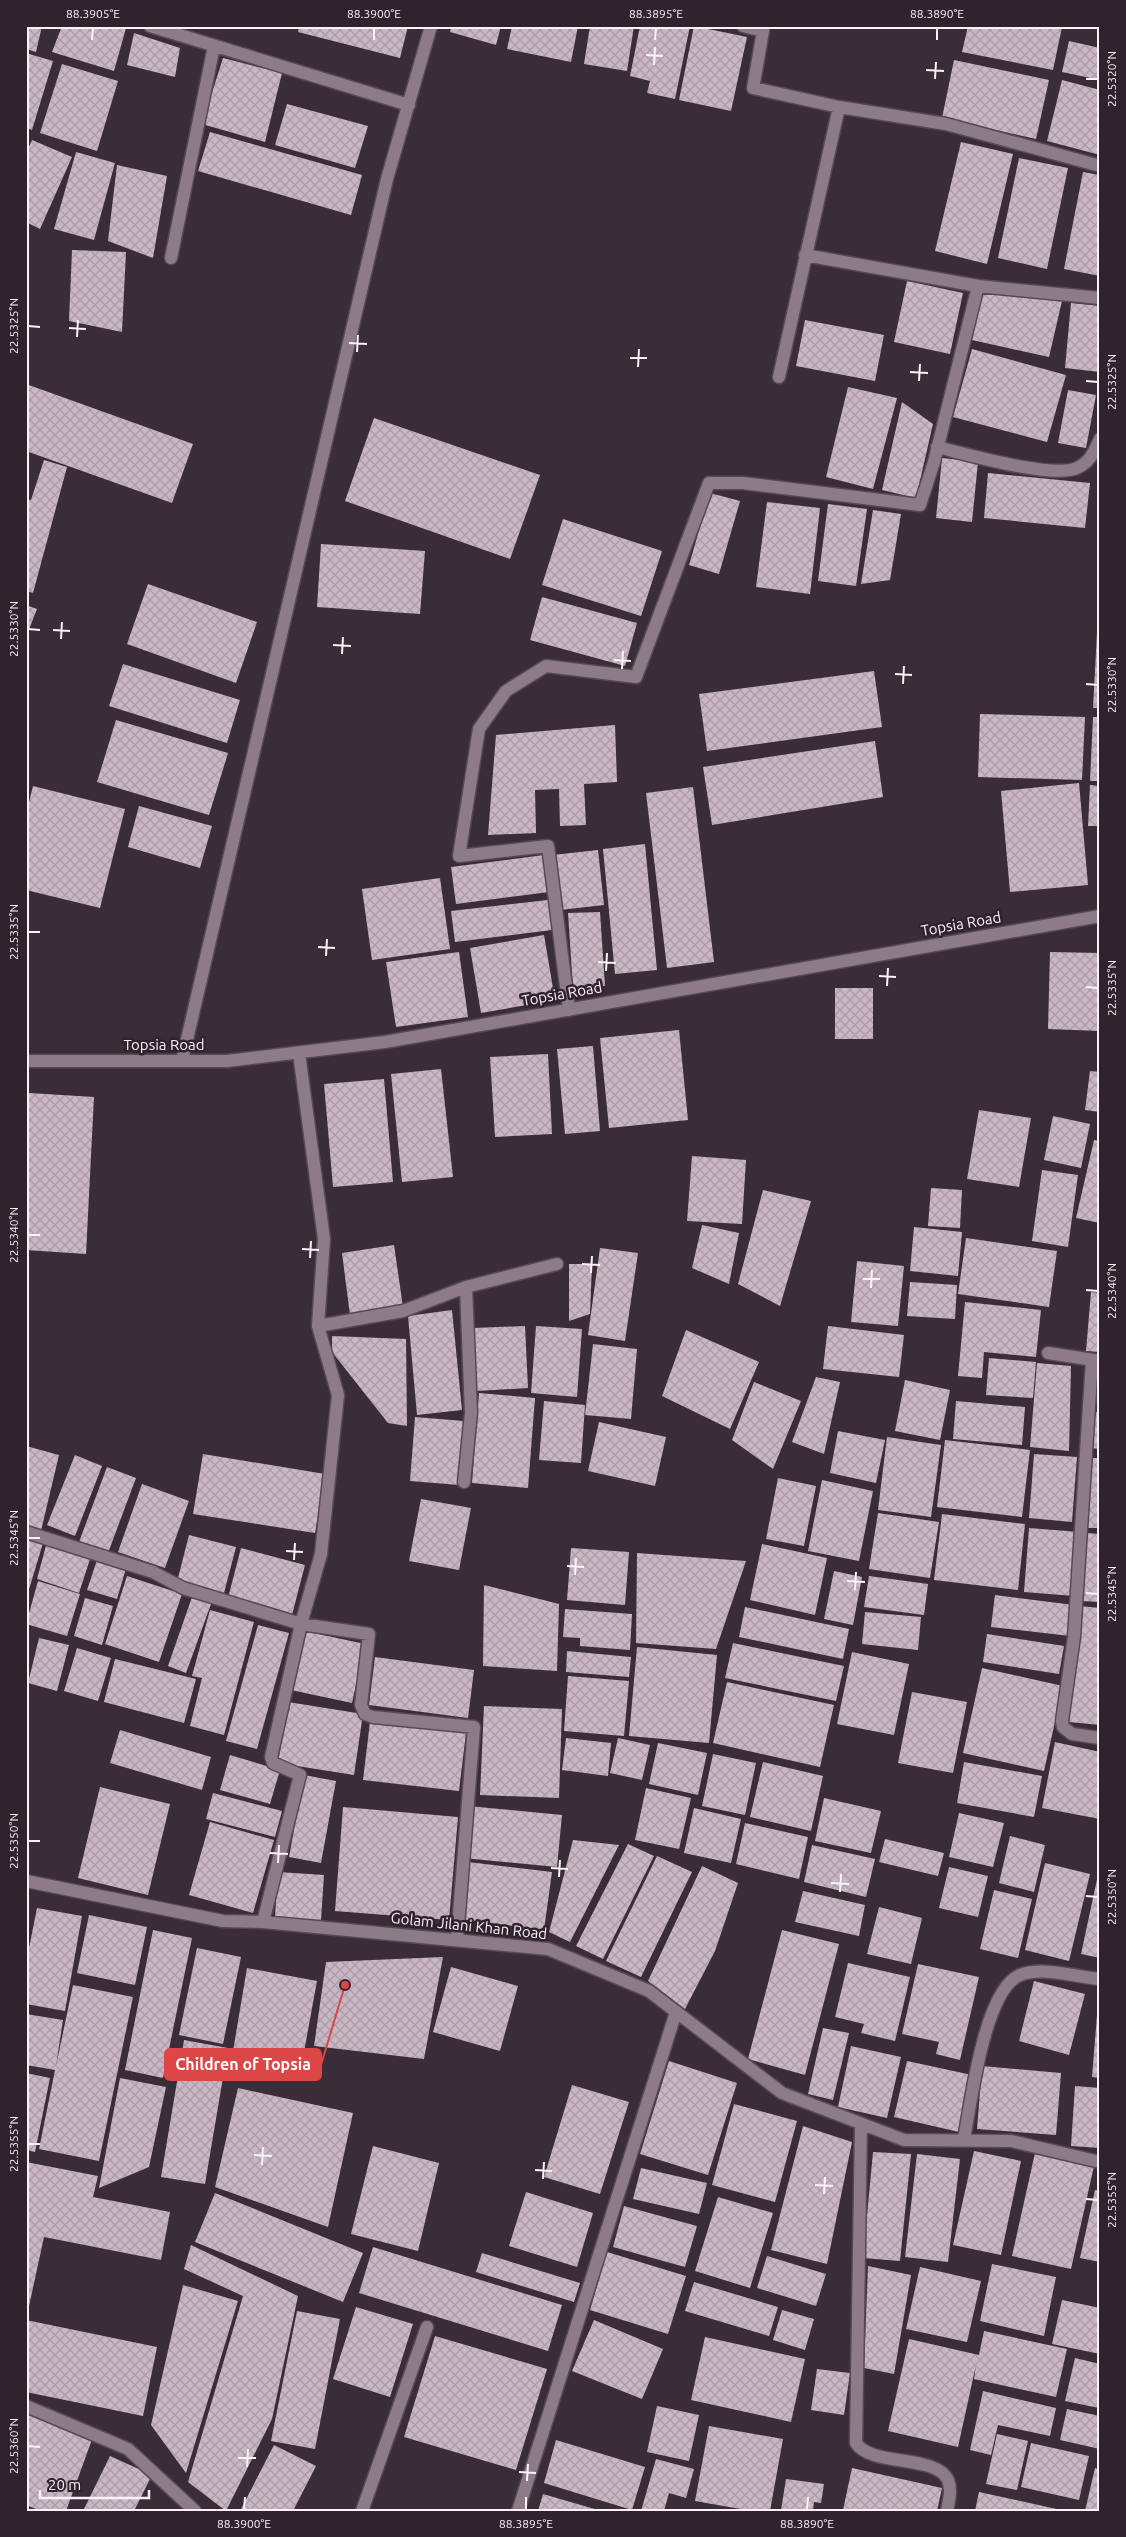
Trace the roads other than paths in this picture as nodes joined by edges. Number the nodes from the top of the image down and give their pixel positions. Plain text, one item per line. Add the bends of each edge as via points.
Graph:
1 (150, 26) edge
2 (431, 26) edge
3 (743, 26) edge
4 (214, 46) junction
5 (409, 105) junction
6 (839, 107) junction
7 (1100, 166) edge
8 (806, 255) junction
9 (171, 258) dead end
10 (978, 286) junction
11 (1100, 298) edge
12 (779, 377) dead end
13 (1100, 439) edge
14 (937, 447) junction
15 (1100, 916) edge
16 (569, 1010) junction
17 (299, 1053) junction
18 (26, 1060) edge
19 (182, 1061) junction
20 (557, 1264) dead end
21 (466, 1287) junction
22 (318, 1326) junction
23 (1048, 1353) dead end
24 (1096, 1360) edge
25 (464, 1482) dead end
26 (26, 1532) edge
27 (301, 1624) junction
28 (1100, 1738) edge
29 (26, 1880) edge
30 (263, 1922) junction
31 (457, 1940) junction
32 (1100, 1979) edge
33 (676, 2012) junction
34 (861, 2124) junction
35 (964, 2139) junction
36 (1100, 2162) edge
37 (427, 2328) dead end
38 (26, 2406) edge
39 (196, 2511) edge
40 (362, 2511) edge
41 (518, 2511) edge
42 (947, 2511) edge

1 - 4 street
2 - 5 street
3 - 6 street via 763,31 754,88
4 - 5 street
4 - 9 street
5 - 19 street via 387,179
6 - 7 street via 946,124
6 - 8 street
8 - 10 street
8 - 12 street
10 - 11 street
10 - 14 street
13 - 14 street via 1092,457 1076,469 1044,471
14 - 16 street via 920,506 743,483 708,484 636,677 546,666 506,691 479,729 459,856 548,846
15 - 16 street, Topsia Road
16 - 17 street, Topsia Road via 385,1042
17 - 19 street, Topsia Road via 227,1061
17 - 22 street via 324,1239
18 - 19 street, Topsia Road
20 - 21 street
21 - 22 street via 403,1311
21 - 25 street via 471,1413
22 - 27 street via 338,1395 322,1554
23 - 24 street
24 - 28 street via 1074,1637 1062,1721 1063,1727 1072,1734
26 - 27 street via 153,1572 183,1588
27 - 30 street via 271,1757 273,1763 300,1775
27 - 31 street via 369,1634 361,1706 366,1714 474,1727
29 - 30 street, Golam Jilani Khan Road via 223,1921
30 - 31 street, Golam Jilani Khan Road
31 - 33 street, Golam Jilani Khan Road via 548,1949 649,1991
32 - 35 street via 1036,1972 1020,1975 1004,1988 986,2029
33 - 34 street, Golam Jilani Khan Road via 782,2093
33 - 41 street
34 - 35 street, Golam Jilani Khan Road via 904,2140
34 - 42 street via 856,2443 865,2452 936,2469 947,2478 951,2489
35 - 36 street, Golam Jilani Khan Road via 1011,2141
37 - 40 street
38 - 39 street via 128,2449

